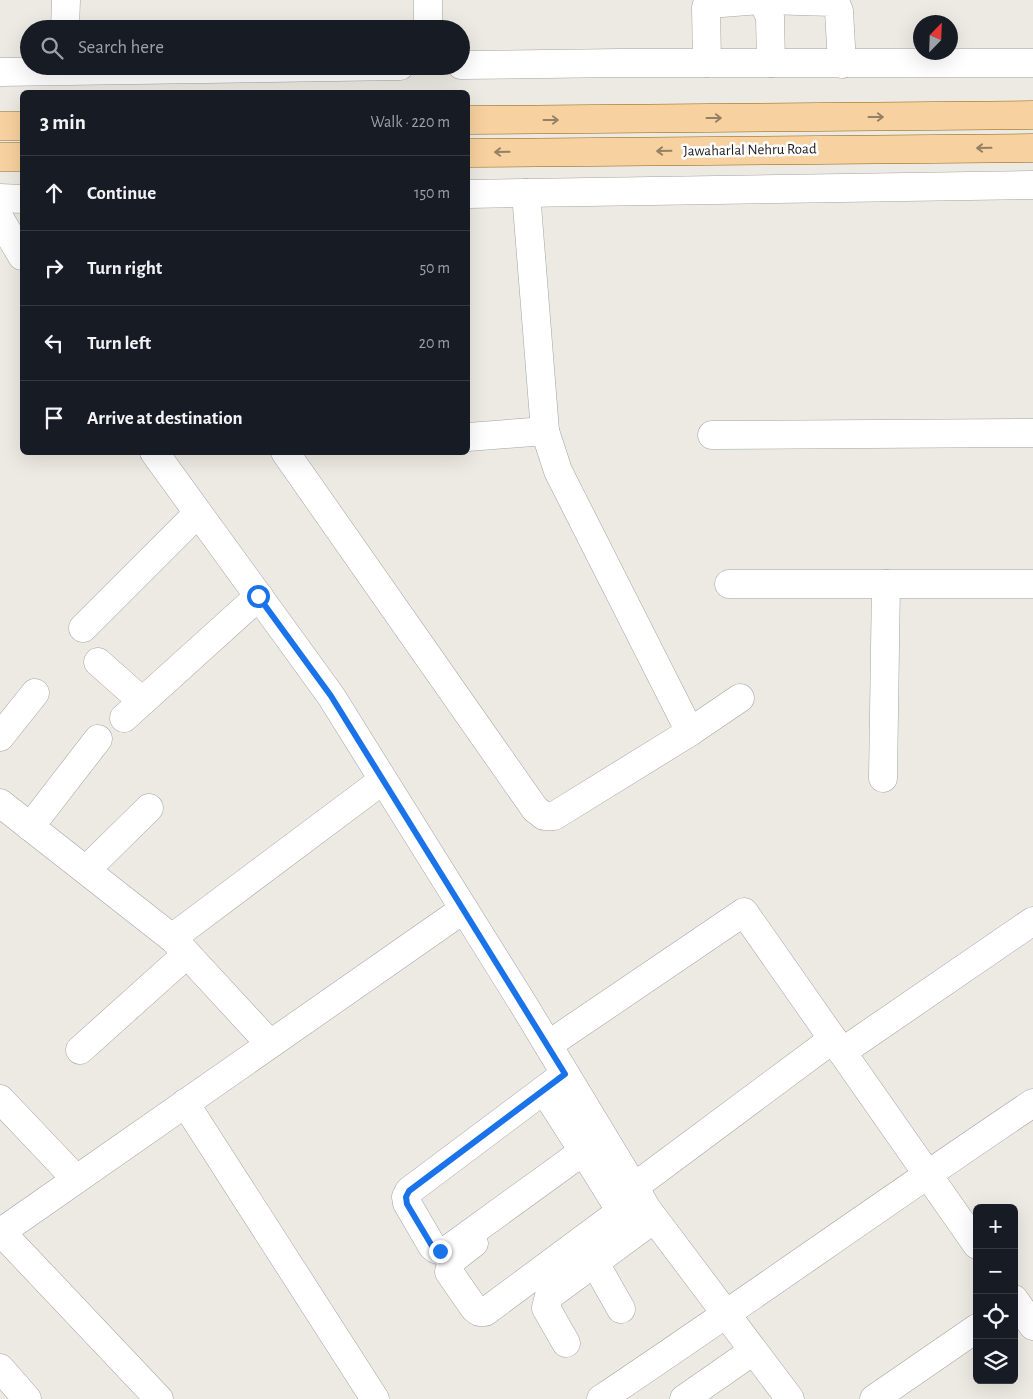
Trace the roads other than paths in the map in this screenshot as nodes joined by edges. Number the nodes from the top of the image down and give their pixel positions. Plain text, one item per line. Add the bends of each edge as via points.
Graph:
1 (66, 0) edge
2 (428, 0) edge
3 (761, 0) edge
4 (767, 0) edge
5 (65, 20) edge
6 (428, 20) edge
7 (771, 63) junction
8 (1033, 63) edge
9 (707, 64) junction
10 (842, 64) junction
11 (470, 65) edge
12 (20, 71) edge
13 (0, 72) edge
14 (1033, 116) edge
15 (470, 120) edge
16 (0, 126) edge
17 (20, 126) edge
18 (1033, 148) edge
19 (470, 153) edge
20 (0, 157) edge
21 (20, 157) edge
22 (1033, 185) edge
23 (526, 193) junction
24 (470, 194) edge
25 (0, 198) edge
26 (20, 198) edge
27 (0, 219) edge
28 (20, 253) edge
29 (545, 431) junction
30 (1033, 434) edge
31 (712, 435) dead end
32 (470, 437) edge
33 (156, 455) edge
34 (287, 455) edge
35 (198, 513) junction
36 (729, 584) dead end
37 (886, 584) junction
38 (1033, 584) edge
39 (258, 596) junction
40 (84, 628) dead end
41 (98, 662) dead end
42 (34, 693) dead end
43 (740, 698) dead end
44 (690, 732) junction
45 (0, 737) edge
46 (98, 739) dead end
47 (883, 778) dead end
48 (383, 780) junction
49 (0, 804) edge
50 (149, 808) dead end
51 (30, 827) junction
52 (86, 870) junction
53 (464, 909) junction
54 (1033, 921) edge
55 (180, 946) junction
56 (270, 1044) junction
57 (548, 1045) junction
58 (837, 1045) junction
59 (80, 1050) dead end
60 (554, 1082) junction
61 (0, 1099) edge
62 (185, 1104) junction
63 (1033, 1104) edge
64 (595, 1147) junction
65 (927, 1174) junction
66 (76, 1179) junction
67 (637, 1204) junction
68 (0, 1232) edge
69 (973, 1239) edge
70 (595, 1262) junction
71 (621, 1309) dead end
72 (726, 1315) junction
73 (973, 1331) edge
74 (566, 1344) dead end
75 (754, 1351) junction
76 (0, 1368) edge
77 (27, 1399) edge
78 (158, 1399) edge
79 (375, 1399) edge
80 (601, 1399) edge
81 (684, 1399) edge
82 (790, 1399) edge
83 (874, 1399) edge

1 - 5 street
2 - 6 street
3 - 7 street via 770,17
3 - 9 street via 708,4
4 - 10 street via 836,4
7 - 9 street
7 - 10 street
8 - 10 street
9 - 11 street
12 - 13 street
15 -> 14 main road, Jawaharlal Nehru Road
16 - 17 main road
18 -> 19 main road, Jawaharlal Nehru Road
20 - 21 main road
22 - 23 street
23 - 24 street
23 - 29 street
25 - 26 street
27 - 28 street
29 - 32 street
29 - 44 street via 558,471
30 - 31 street
33 - 35 street
34 - 44 street via 535,809 544,816 554,816
35 - 39 street
35 - 40 street
36 - 37 street
37 - 38 street
37 - 47 street
39 - 41 street via 133,709
39 - 48 street via 331,696
42 - 45 street
43 - 44 street
46 - 51 street
48 - 53 street
48 - 55 street
49 - 51 street
50 - 52 street
51 - 52 street
52 - 55 street
53 - 56 street
53 - 57 street
54 - 58 street
55 - 56 street
55 - 59 street
56 - 62 street
57 - 58 street via 744,912
57 - 60 street
58 - 65 street
58 - 67 street
60 - 64 street
60 - 64 street via 409,1191 407,1204 432,1246 440,1251 447,1250
61 - 66 street
62 - 66 street
62 - 79 street
63 - 65 street
64 - 67 street
64 - 67 street via 452,1260 449,1272 474,1308 485,1312
65 - 69 street
65 - 72 street
66 - 68 street
67 - 70 street
67 - 72 street
68 - 78 street
70 - 71 street
70 - 74 street via 546,1301 549,1315
72 - 75 street
72 - 80 street
73 - 83 street
75 - 81 street
75 - 82 street
76 - 77 street

